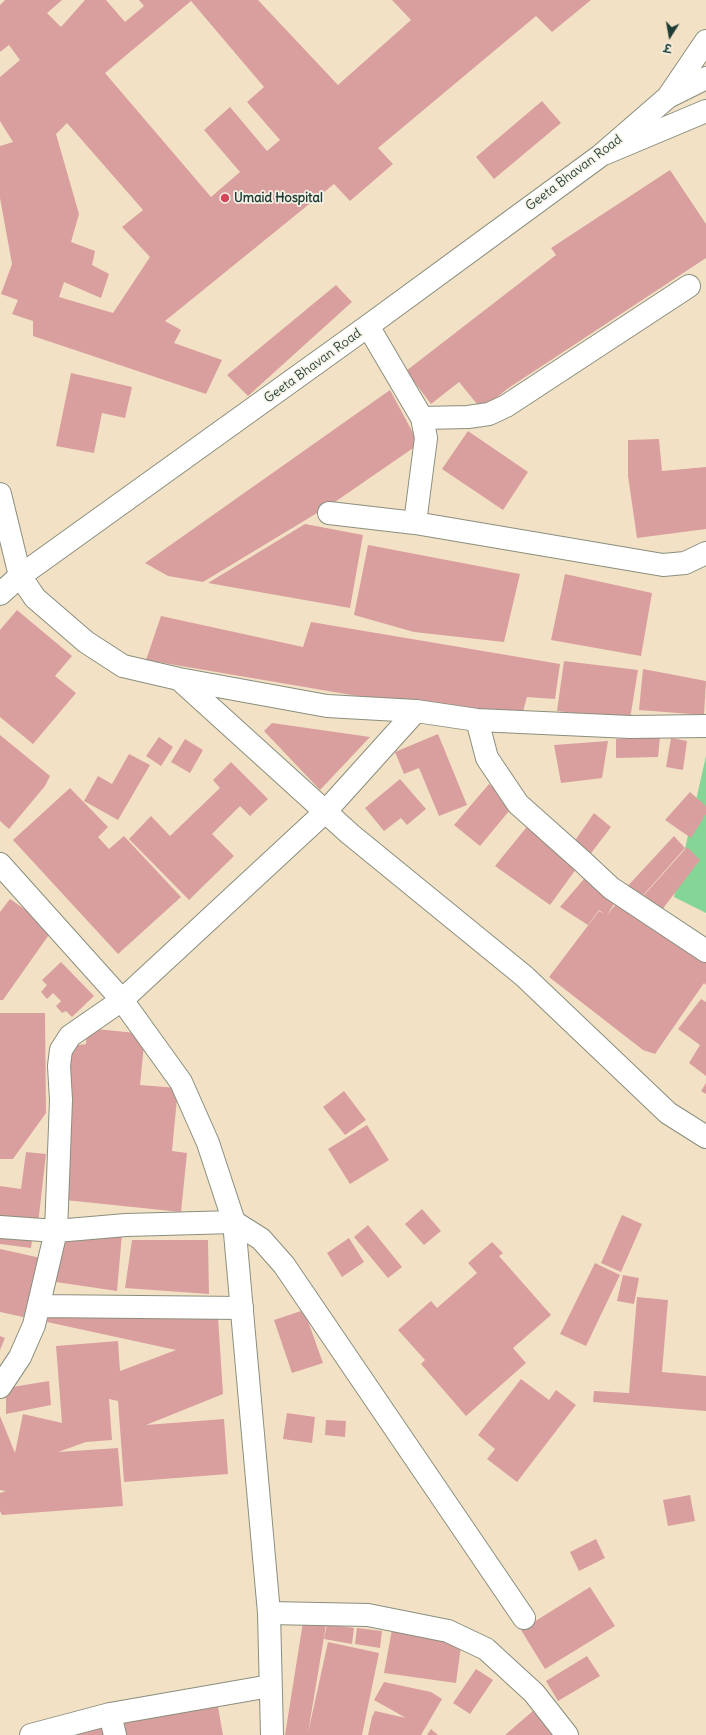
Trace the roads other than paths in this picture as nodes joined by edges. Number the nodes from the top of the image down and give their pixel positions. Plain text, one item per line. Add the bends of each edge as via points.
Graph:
1 (706, 41) edge
2 (706, 78) edge
3 (668, 97) junction
4 (706, 111) edge
5 (600, 156) junction
6 (689, 286) dead end
7 (368, 326) junction
8 (422, 418) junction
9 (0, 494) edge
10 (329, 513) dead end
11 (415, 523) junction
12 (706, 553) edge
13 (20, 576) junction
14 (0, 594) edge
15 (179, 679) junction
16 (416, 711) junction
17 (477, 720) junction
18 (706, 726) edge
19 (325, 812) junction
20 (0, 864) edge
21 (706, 951) edge
22 (122, 1000) junction
23 (706, 1137) edge
24 (234, 1222) junction
25 (0, 1227) edge
26 (56, 1231) junction
27 (39, 1306) junction
28 (242, 1308) junction
29 (0, 1387) edge
30 (269, 1613) junction
31 (524, 1618) dead end
32 (270, 1686) junction
33 (110, 1714) junction
34 (30, 1735) edge
35 (115, 1735) edge
36 (272, 1735) edge
37 (567, 1735) edge

1 - 3 street, Geeta Bhavan Road
2 - 3 street, Geeta Bhavan Road
3 - 5 street, Geeta Bhavan Road
4 - 5 street
5 - 7 street, Geeta Bhavan Road
6 - 8 street via 506,406 489,414
7 - 8 street
7 - 13 street, Geeta Bhavan Road
8 - 11 street via 426,438
9 - 13 street
10 - 11 street
11 - 12 street via 664,565 685,563
13 - 14 street, Geeta Bhavan Road
13 - 15 street via 35,598 62,622 86,642 123,666
15 - 16 street via 327,706
15 - 19 street
16 - 17 street
16 - 19 street
17 - 18 street via 630,727
17 - 21 street via 487,758 518,804 611,888
19 - 22 street
19 - 23 street via 524,976 668,1113
20 - 22 street
22 - 24 street via 181,1082 208,1143
22 - 26 street via 70,1036 61,1050
24 - 26 street via 126,1225
24 - 28 street
24 - 31 street via 261,1239 284,1266
25 - 26 street
26 - 27 street
27 - 28 street
27 - 29 street via 20,1357
28 - 30 street
30 - 32 street
30 - 37 street via 368,1615 448,1631 486,1649 534,1693
32 - 33 street
32 - 36 street
33 - 34 street
33 - 35 street

